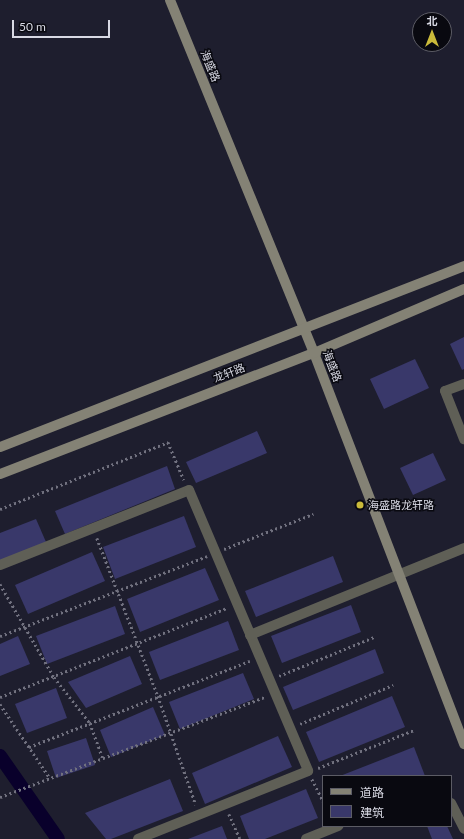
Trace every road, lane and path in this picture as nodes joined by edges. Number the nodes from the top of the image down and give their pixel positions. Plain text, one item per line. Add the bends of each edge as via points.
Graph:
1 (170, 0) edge
2 (464, 266) edge
3 (464, 289) edge
4 (304, 328) junction
5 (314, 353) junction
6 (464, 384) edge
7 (464, 439) edge
8 (0, 447) edge
9 (0, 474) edge
10 (189, 490) junction
11 (0, 510) edge
12 (313, 514) dead end
13 (94, 528) junction
14 (464, 548) edge
15 (216, 553) junction
16 (0, 565) edge
17 (399, 574) junction
18 (0, 584) edge
19 (118, 590) junction
20 (237, 604) junction
21 (24, 626) junction
22 (250, 635) junction
23 (0, 636) edge
24 (374, 637) dead end
25 (137, 643) junction
26 (260, 657) junction
27 (54, 676) junction
28 (270, 680) junction
29 (393, 684) dead end
30 (275, 693) junction
31 (158, 696) junction
32 (0, 697) edge
33 (0, 704) edge
34 (90, 723) junction
35 (290, 728) junction
36 (414, 730) dead end
37 (171, 732) junction
38 (464, 744) edge
39 (29, 747) junction
40 (103, 758) junction
41 (308, 771) junction
42 (50, 778) junction
43 (0, 797) edge
44 (322, 799) edge
45 (225, 804) junction
46 (452, 805) edge
47 (199, 815) junction
48 (336, 827) edge
49 (464, 829) edge
50 (138, 839) edge
51 (240, 839) edge
52 (306, 839) edge

1 - 4 street, 海盛路
2 - 4 street
3 - 5 street, 龙轩路
4 - 5 street, 海盛路
4 - 8 street
5 - 9 street, 龙轩路
5 - 17 street, 海盛路
6 - 7 street via 445,391
10 - 11 path via 168,442
10 - 13 street
10 - 15 street
12 - 15 path
13 - 16 street
13 - 19 path
14 - 17 street
15 - 19 path
15 - 20 street
17 - 22 street
17 - 38 street, 海盛路
18 - 21 path
19 - 21 path
19 - 25 path
20 - 22 street
20 - 25 path
21 - 23 path
21 - 27 path
22 - 26 street
24 - 28 path
25 - 27 path
25 - 31 path
26 - 28 street
26 - 31 path
27 - 32 path
27 - 34 path
28 - 30 street
29 - 35 path
30 - 35 street
30 - 37 path
31 - 34 path
31 - 37 path
33 - 39 path
34 - 39 path
34 - 40 path
35 - 41 street
36 - 41 path
37 - 40 path
37 - 47 path
39 - 42 path
40 - 42 path
41 - 44 path
41 - 45 street
42 - 43 path
45 - 47 street
45 - 51 path
46 - 49 street
47 - 50 street
48 - 52 street

